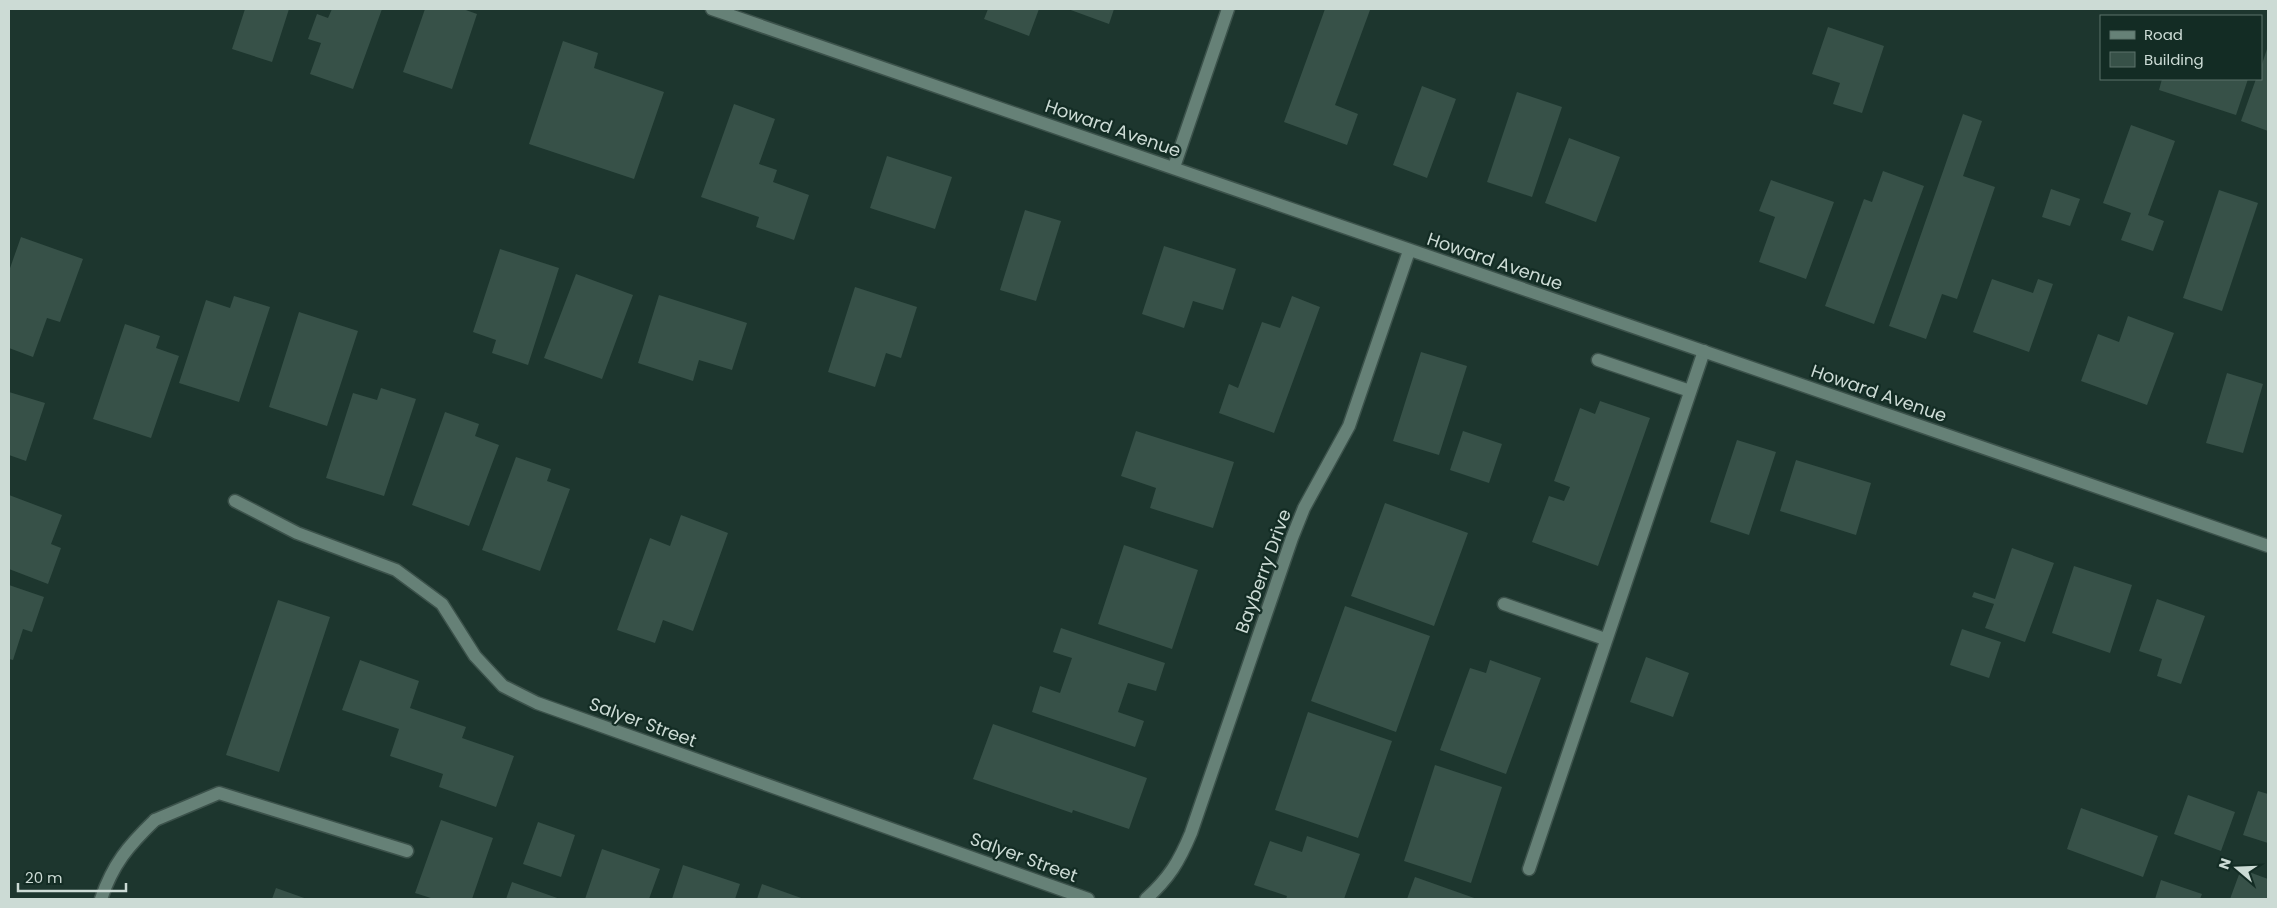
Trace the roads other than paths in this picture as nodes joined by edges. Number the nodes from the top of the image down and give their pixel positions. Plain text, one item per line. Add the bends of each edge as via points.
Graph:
1 (712, 9) edge
2 (1228, 9) edge
3 (1174, 167) junction
4 (1409, 250) junction
5 (1704, 351) junction
6 (1598, 360) dead end
7 (1690, 391) junction
8 (235, 501) dead end
9 (2268, 546) edge
10 (1504, 604) dead end
11 (1605, 639) junction
12 (407, 851) dead end
13 (1529, 870) dead end
14 (101, 899) edge
15 (1088, 899) edge
16 (1146, 899) edge

1 - 3 street, Howard Avenue
2 - 3 street
3 - 4 street, Howard Avenue
4 - 5 street, Howard Avenue
4 - 16 street, Bayberry Drive via 1349,426 1304,508 1292,538 1191,833 1179,862 1165,882
5 - 7 street
5 - 9 street, Howard Avenue
6 - 7 street
7 - 11 street
8 - 15 street, Salyer Street via 298,533 396,570 442,604 475,656 503,686 538,703
10 - 11 street
11 - 13 street
12 - 14 street via 220,793 154,820 127,848 106,883

